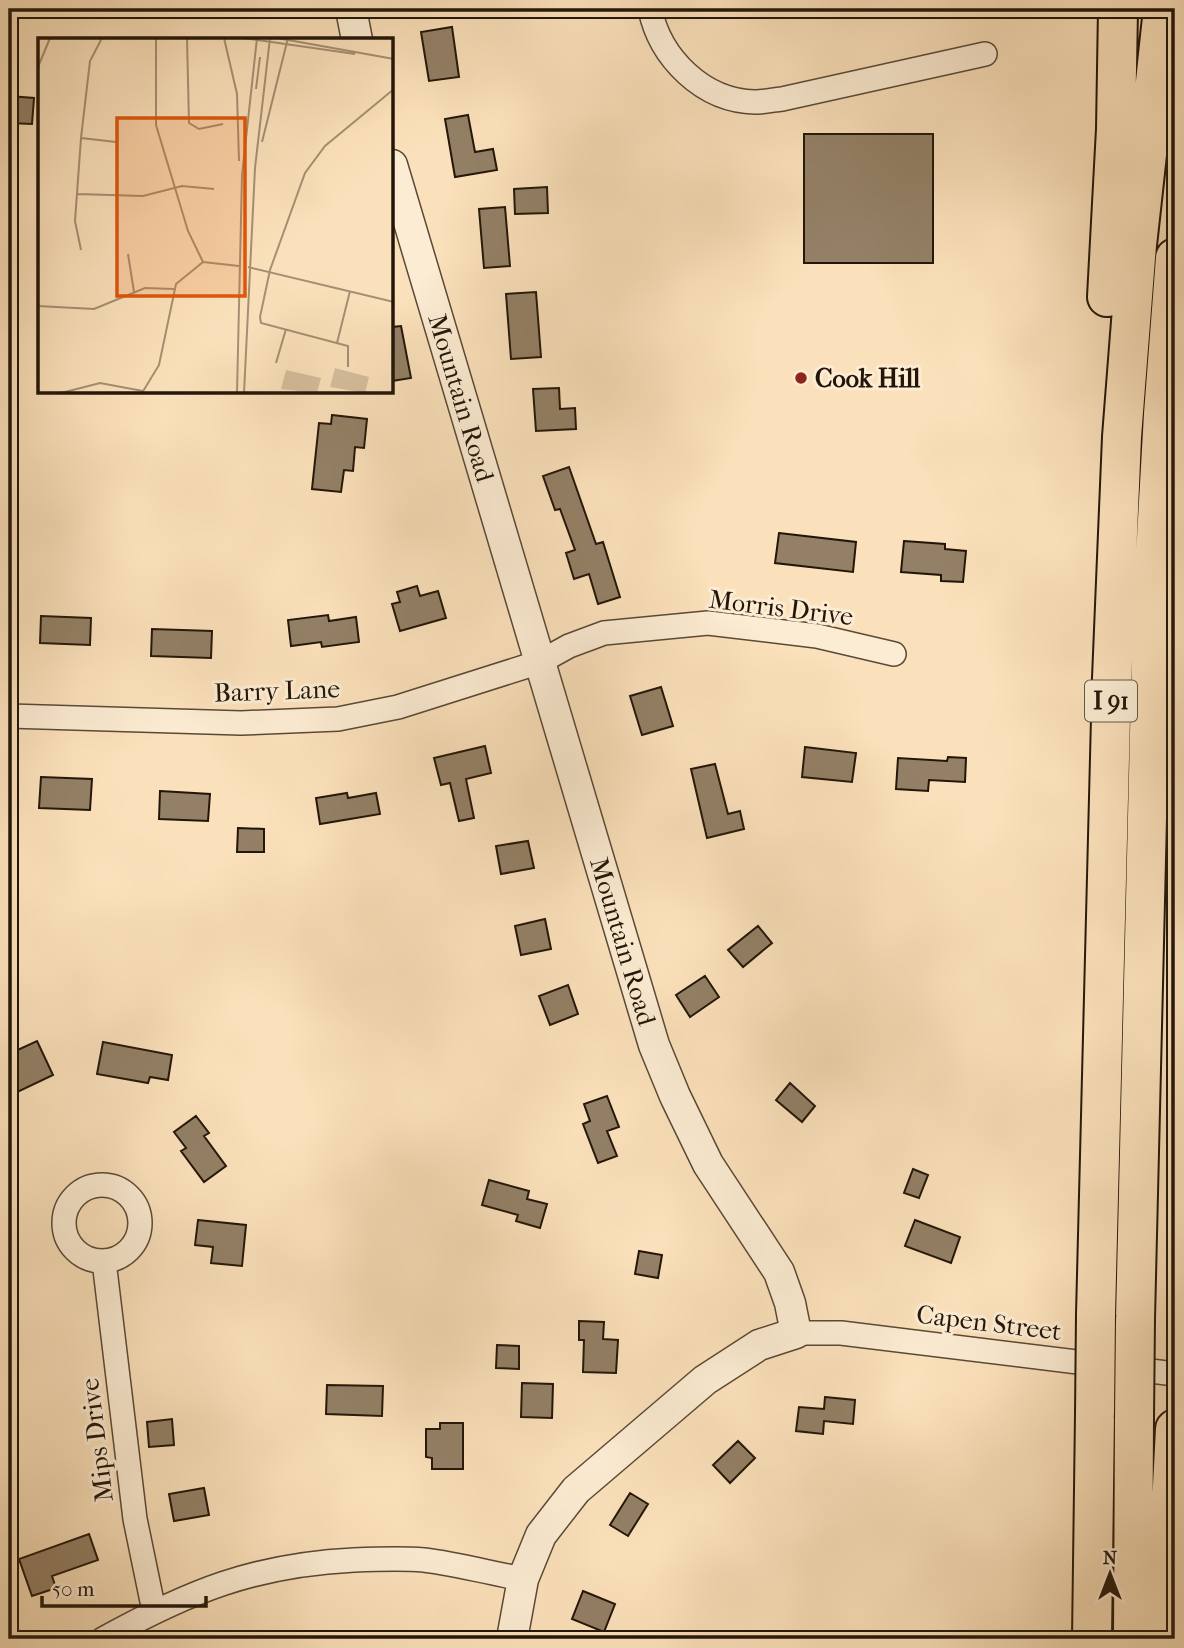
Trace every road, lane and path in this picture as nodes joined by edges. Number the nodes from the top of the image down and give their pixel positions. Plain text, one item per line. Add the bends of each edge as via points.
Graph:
1 (351, 9) edge
2 (650, 9) edge
3 (1118, 9) edge
4 (1163, 9) edge
5 (357, 38) edge
6 (985, 54) dead end
7 (394, 172) edge
8 (1175, 258) edge
9 (1125, 397) junction
10 (1175, 459) edge
11 (894, 654) dead end
12 (540, 662) junction
13 (9, 716) edge
14 (1145, 918) junction
15 (104, 1261) dead end
16 (796, 1333) junction
17 (1175, 1374) edge
18 (1175, 1429) edge
19 (523, 1579) junction
20 (154, 1611) junction
21 (103, 1639) edge
22 (512, 1639) edge
23 (1092, 1639) edge
24 (1133, 1639) edge
25 (1164, 1639) edge

1 - 5 street
2 - 6 street via 665,48 686,74 707,90 754,102
3 - 9 highway via 1106,318 1112,362
4 - 9 highway, I 91
7 - 12 street, Mountain Road
8 - 14 highway via 1155,540
9 - 23 highway, I 91, bridge via 1112,665
10 - 14 highway via 1157,805
11 - 12 street, Morris Drive via 817,636 708,623 604,633
12 - 13 street, Barry Lane via 398,707 338,719 241,723
12 - 16 street, Mountain Road via 654,1045 708,1164 779,1272
14 - 24 highway, bridge via 1133,1418
15 - 20 street, Mips Drive via 135,1520
16 - 17 street, Capen Street via 841,1333
16 - 19 street via 759,1345 705,1380 576,1490 541,1535
18 - 25 highway
19 - 20 street via 423,1560 310,1562 256,1572
19 - 22 street
20 - 21 street

